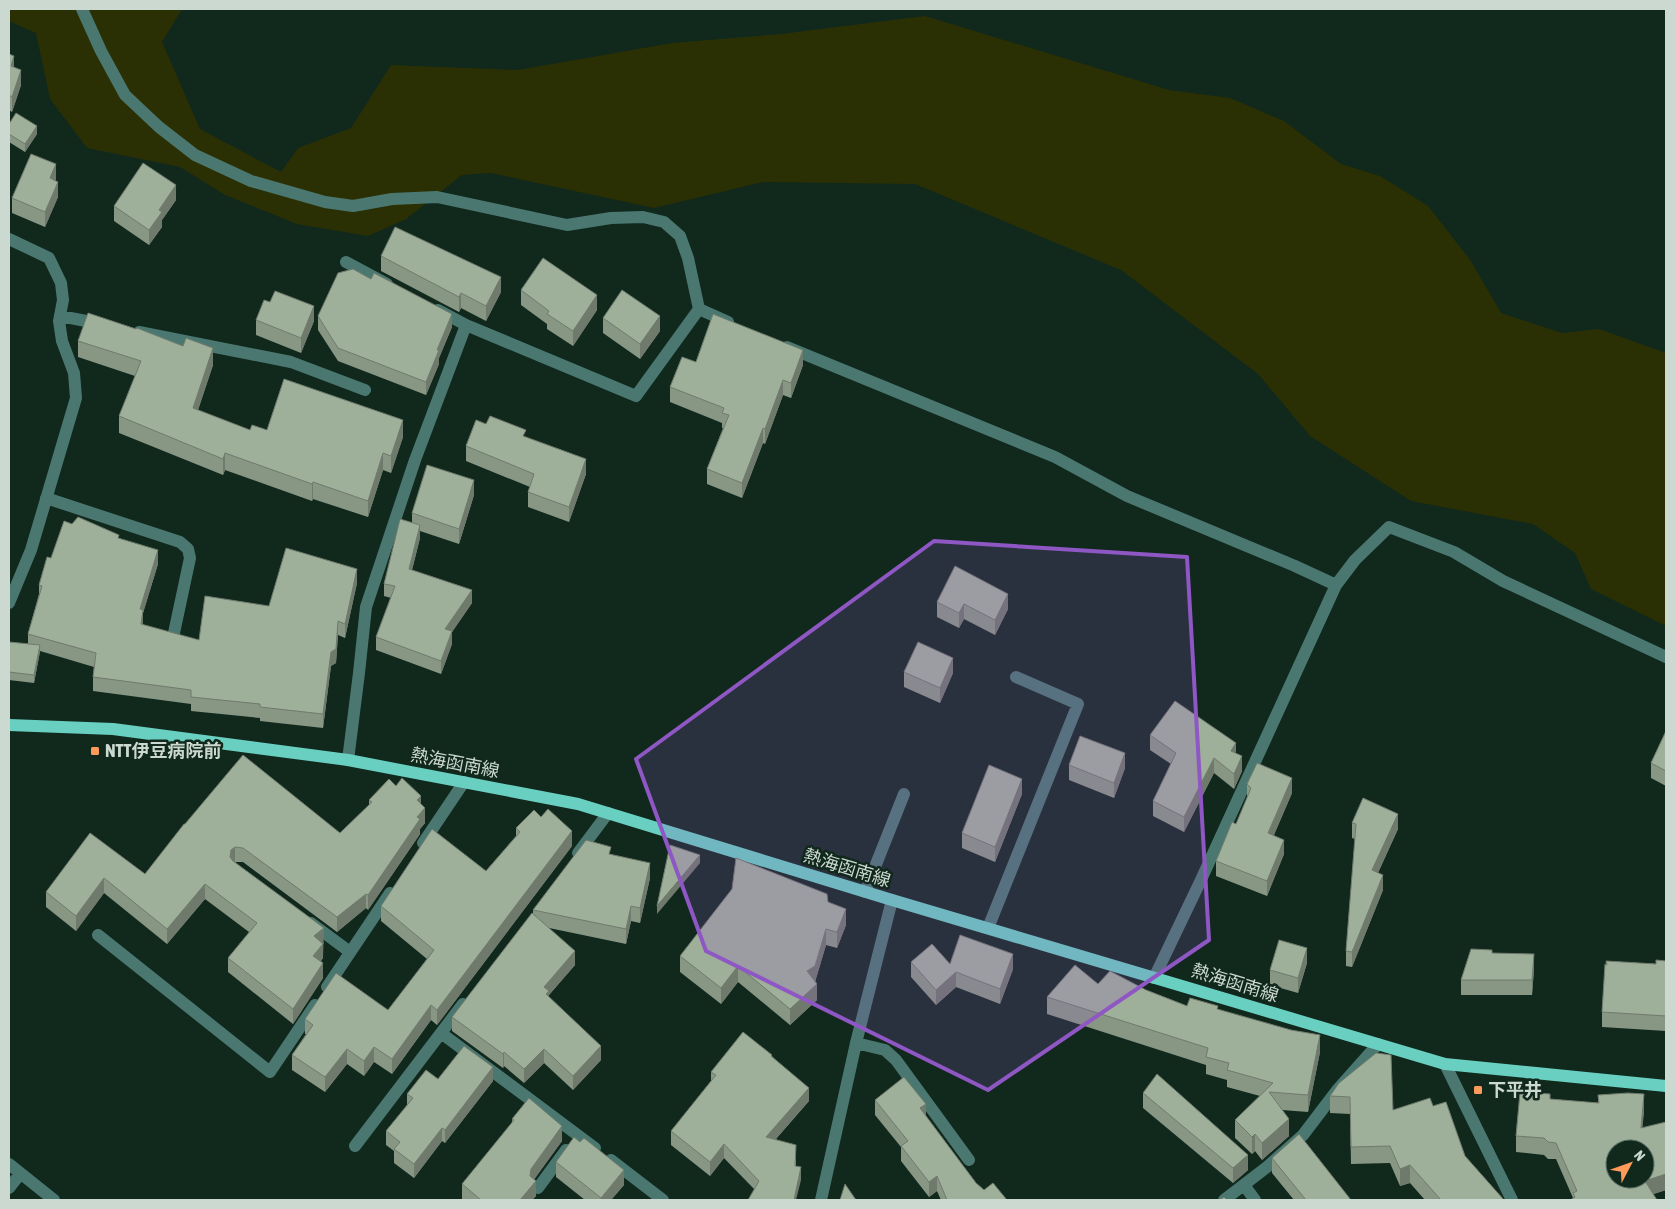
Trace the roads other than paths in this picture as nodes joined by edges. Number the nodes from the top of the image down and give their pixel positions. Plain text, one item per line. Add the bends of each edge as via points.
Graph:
1 (82, 9) edge
2 (9, 239) edge
3 (346, 262) dead end
4 (398, 289) edge
5 (423, 302) edge
6 (699, 309) junction
7 (60, 316) junction
8 (466, 325) junction
9 (744, 329) edge
10 (780, 344) edge
11 (365, 390) dead end
12 (46, 498) junction
13 (1336, 585) junction
14 (9, 603) edge
15 (174, 632) edge
16 (1666, 657) edge
17 (1016, 677) dead end
18 (9, 725) edge
19 (348, 760) junction
20 (464, 782) junction
21 (904, 794) dead end
22 (608, 813) junction
23 (415, 855) edge
24 (570, 864) edge
25 (399, 879) edge
26 (865, 892) junction
27 (892, 900) junction
28 (302, 917) edge
29 (988, 928) junction
30 (98, 935) dead end
31 (350, 952) junction
32 (1154, 978) junction
33 (471, 994) edge
34 (442, 1033) junction
35 (856, 1043) junction
36 (1378, 1044) junction
37 (1445, 1064) junction
38 (1666, 1086) edge
39 (577, 1134) junction
40 (354, 1146) dead end
41 (969, 1160) dead end
42 (9, 1164) edge
43 (20, 1174) junction
44 (1244, 1185) junction
45 (9, 1188) edge
46 (538, 1188) edge
47 (54, 1200) edge
48 (663, 1200) edge
49 (821, 1200) edge
50 (1224, 1200) edge
51 (1255, 1200) edge
52 (1512, 1200) edge

1 - 6 street via 124,95 195,155 251,181 344,205 436,197 567,225 643,216 664,222 680,236
2 - 7 street via 48,258 61,284
3 - 4 street
5 - 8 street
6 - 8 street via 636,396
6 - 9 street
7 - 11 street via 291,362
7 - 12 street via 62,341 74,373 76,398
8 - 19 street via 366,607
10 - 13 street via 1055,457 1126,496
12 - 14 street via 31,550
12 - 15 street via 180,542 188,549 190,558
13 - 16 street via 1355,560 1389,527 1454,552 1503,582
13 - 32 street
17 - 29 street via 1078,704
18 - 19 main road, 熱海函南線 via 113,729
19 - 20 main road, 熱海函南線
20 - 22 main road, 熱海函南線
20 - 23 street
21 - 26 street
22 - 24 street
22 - 26 main road, 熱海函南線
25 - 31 street
26 - 27 main road, 熱海函南線
27 - 29 main road, 熱海函南線
27 - 35 street
28 - 31 street
29 - 32 main road, 熱海函南線
30 - 31 street via 270,1072
32 - 36 main road, 熱海函南線
33 - 34 street
34 - 39 street
34 - 40 street
35 - 41 street via 885,1050 896,1060
35 - 49 street
36 - 37 main road, 熱海函南線
36 - 44 street via 1303,1135
37 - 38 main road, 熱海函南線
37 - 52 street
39 - 46 street
39 - 48 street
42 - 43 street
43 - 45 street
43 - 47 street
44 - 50 street
44 - 51 street

